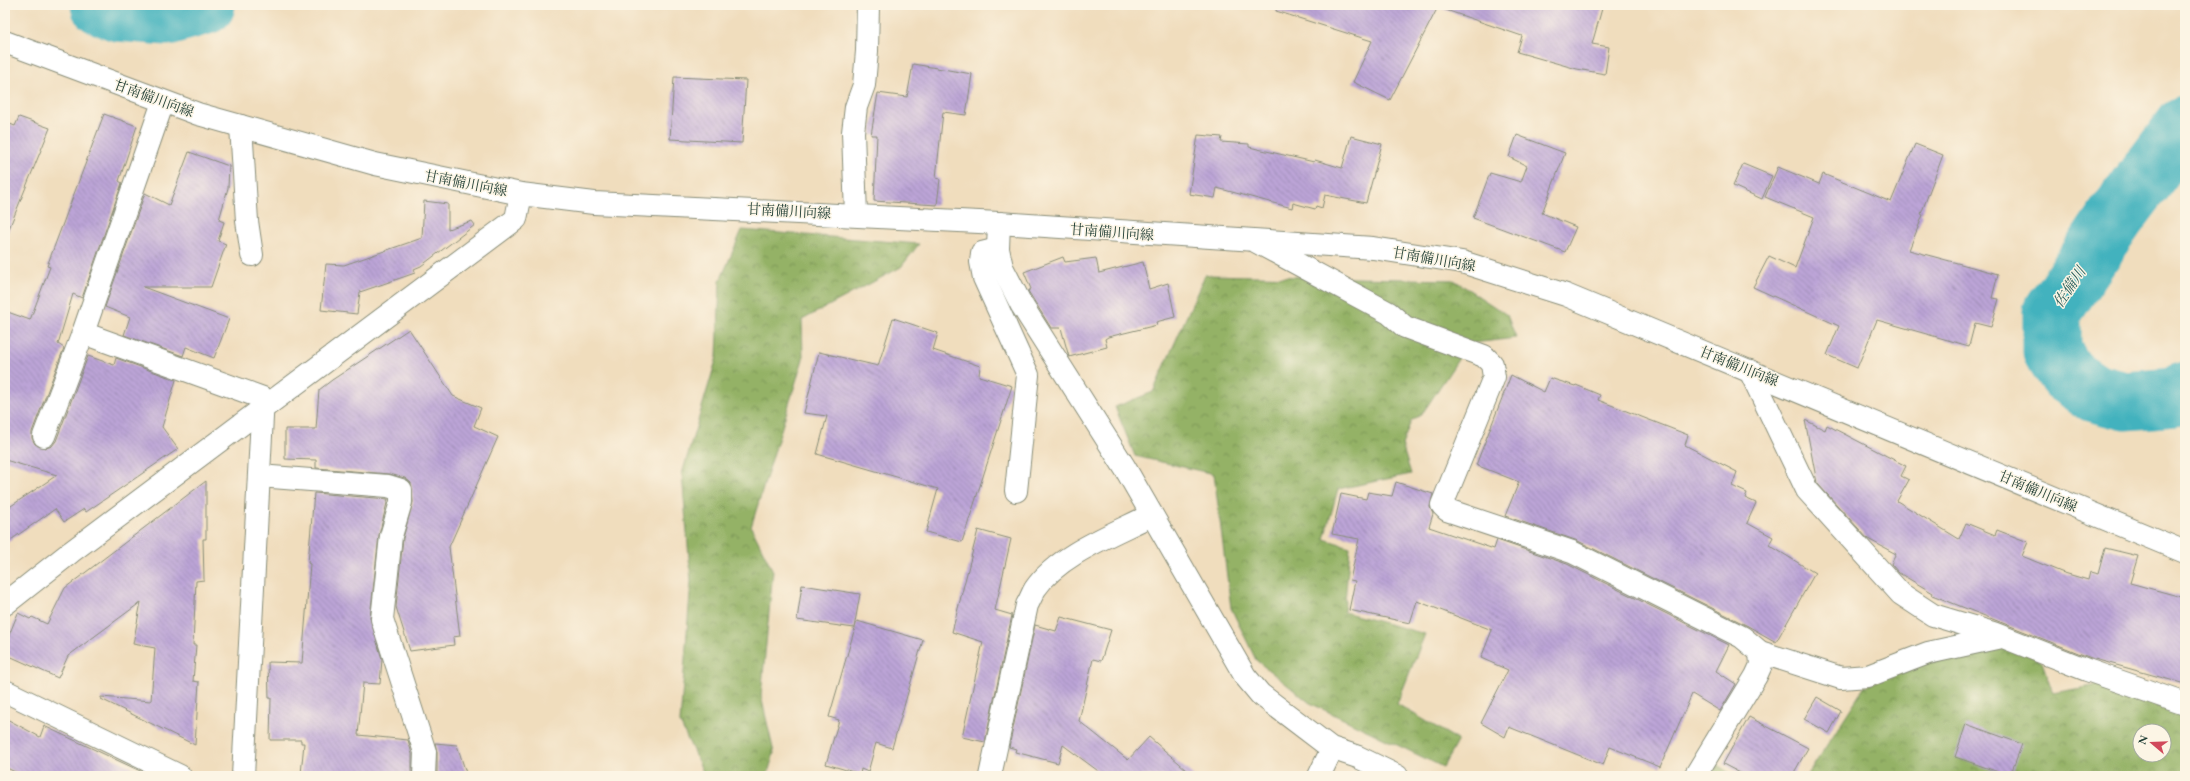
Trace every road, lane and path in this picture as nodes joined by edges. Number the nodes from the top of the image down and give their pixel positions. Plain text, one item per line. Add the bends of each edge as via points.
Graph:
1 (868, 5) edge
2 (5, 42) edge
3 (163, 102) junction
4 (241, 126) junction
5 (521, 194) junction
6 (856, 214) junction
7 (999, 223) junction
8 (1255, 241) junction
9 (998, 249) junction
10 (252, 255) dead end
11 (83, 333) junction
12 (1750, 371) junction
13 (263, 409) junction
14 (44, 436) dead end
15 (259, 476) junction
16 (1016, 491) dead end
17 (1151, 515) junction
18 (2185, 552) edge
19 (5, 604) edge
20 (2001, 636) junction
21 (1760, 652) junction
22 (5, 691) edge
23 (2185, 704) edge
24 (1332, 749) junction
25 (180, 776) edge
26 (243, 776) edge
27 (424, 776) edge
28 (990, 776) edge
29 (1319, 776) edge
30 (1397, 776) edge
31 (1695, 776) edge

1 - 6 street via 864,85 856,107 853,132
2 - 3 street, 甘南備川向線
3 - 4 street, 甘南備川向線
3 - 11 street
4 - 5 street, 甘南備川向線 via 375,164
4 - 10 street via 247,221
5 - 6 street, 甘南備川向線 via 594,203
5 - 13 street via 516,219
6 - 7 street, 甘南備川向線
7 - 8 street, 甘南備川向線
7 - 9 street
8 - 12 street, 甘南備川向線 via 1373,248 1462,262 1566,295
8 - 21 street via 1388,313 1405,327 1484,356 1492,364 1493,382 1442,505 1447,510 1572,552 1742,637
9 - 16 street via 982,253 984,278 1028,375
9 - 17 street via 1002,266 1021,304 1125,468
11 - 13 street via 263,398
11 - 14 street
12 - 18 street, 甘南備川向線
12 - 20 street via 1808,490 1901,594 1933,615
13 - 15 street
13 - 19 street via 70,552
15 - 26 street
15 - 27 street via 388,486 400,490 401,502 391,536 382,619 425,752
17 - 24 street via 1245,676 1260,694
17 - 28 street via 1073,555 1055,568 1036,589 1028,605
20 - 21 street via 1928,653 1868,676 1841,678
20 - 23 street via 2087,670
21 - 31 street via 1761,665 1756,676
22 - 25 street
24 - 29 street
24 - 30 street via 1358,757

